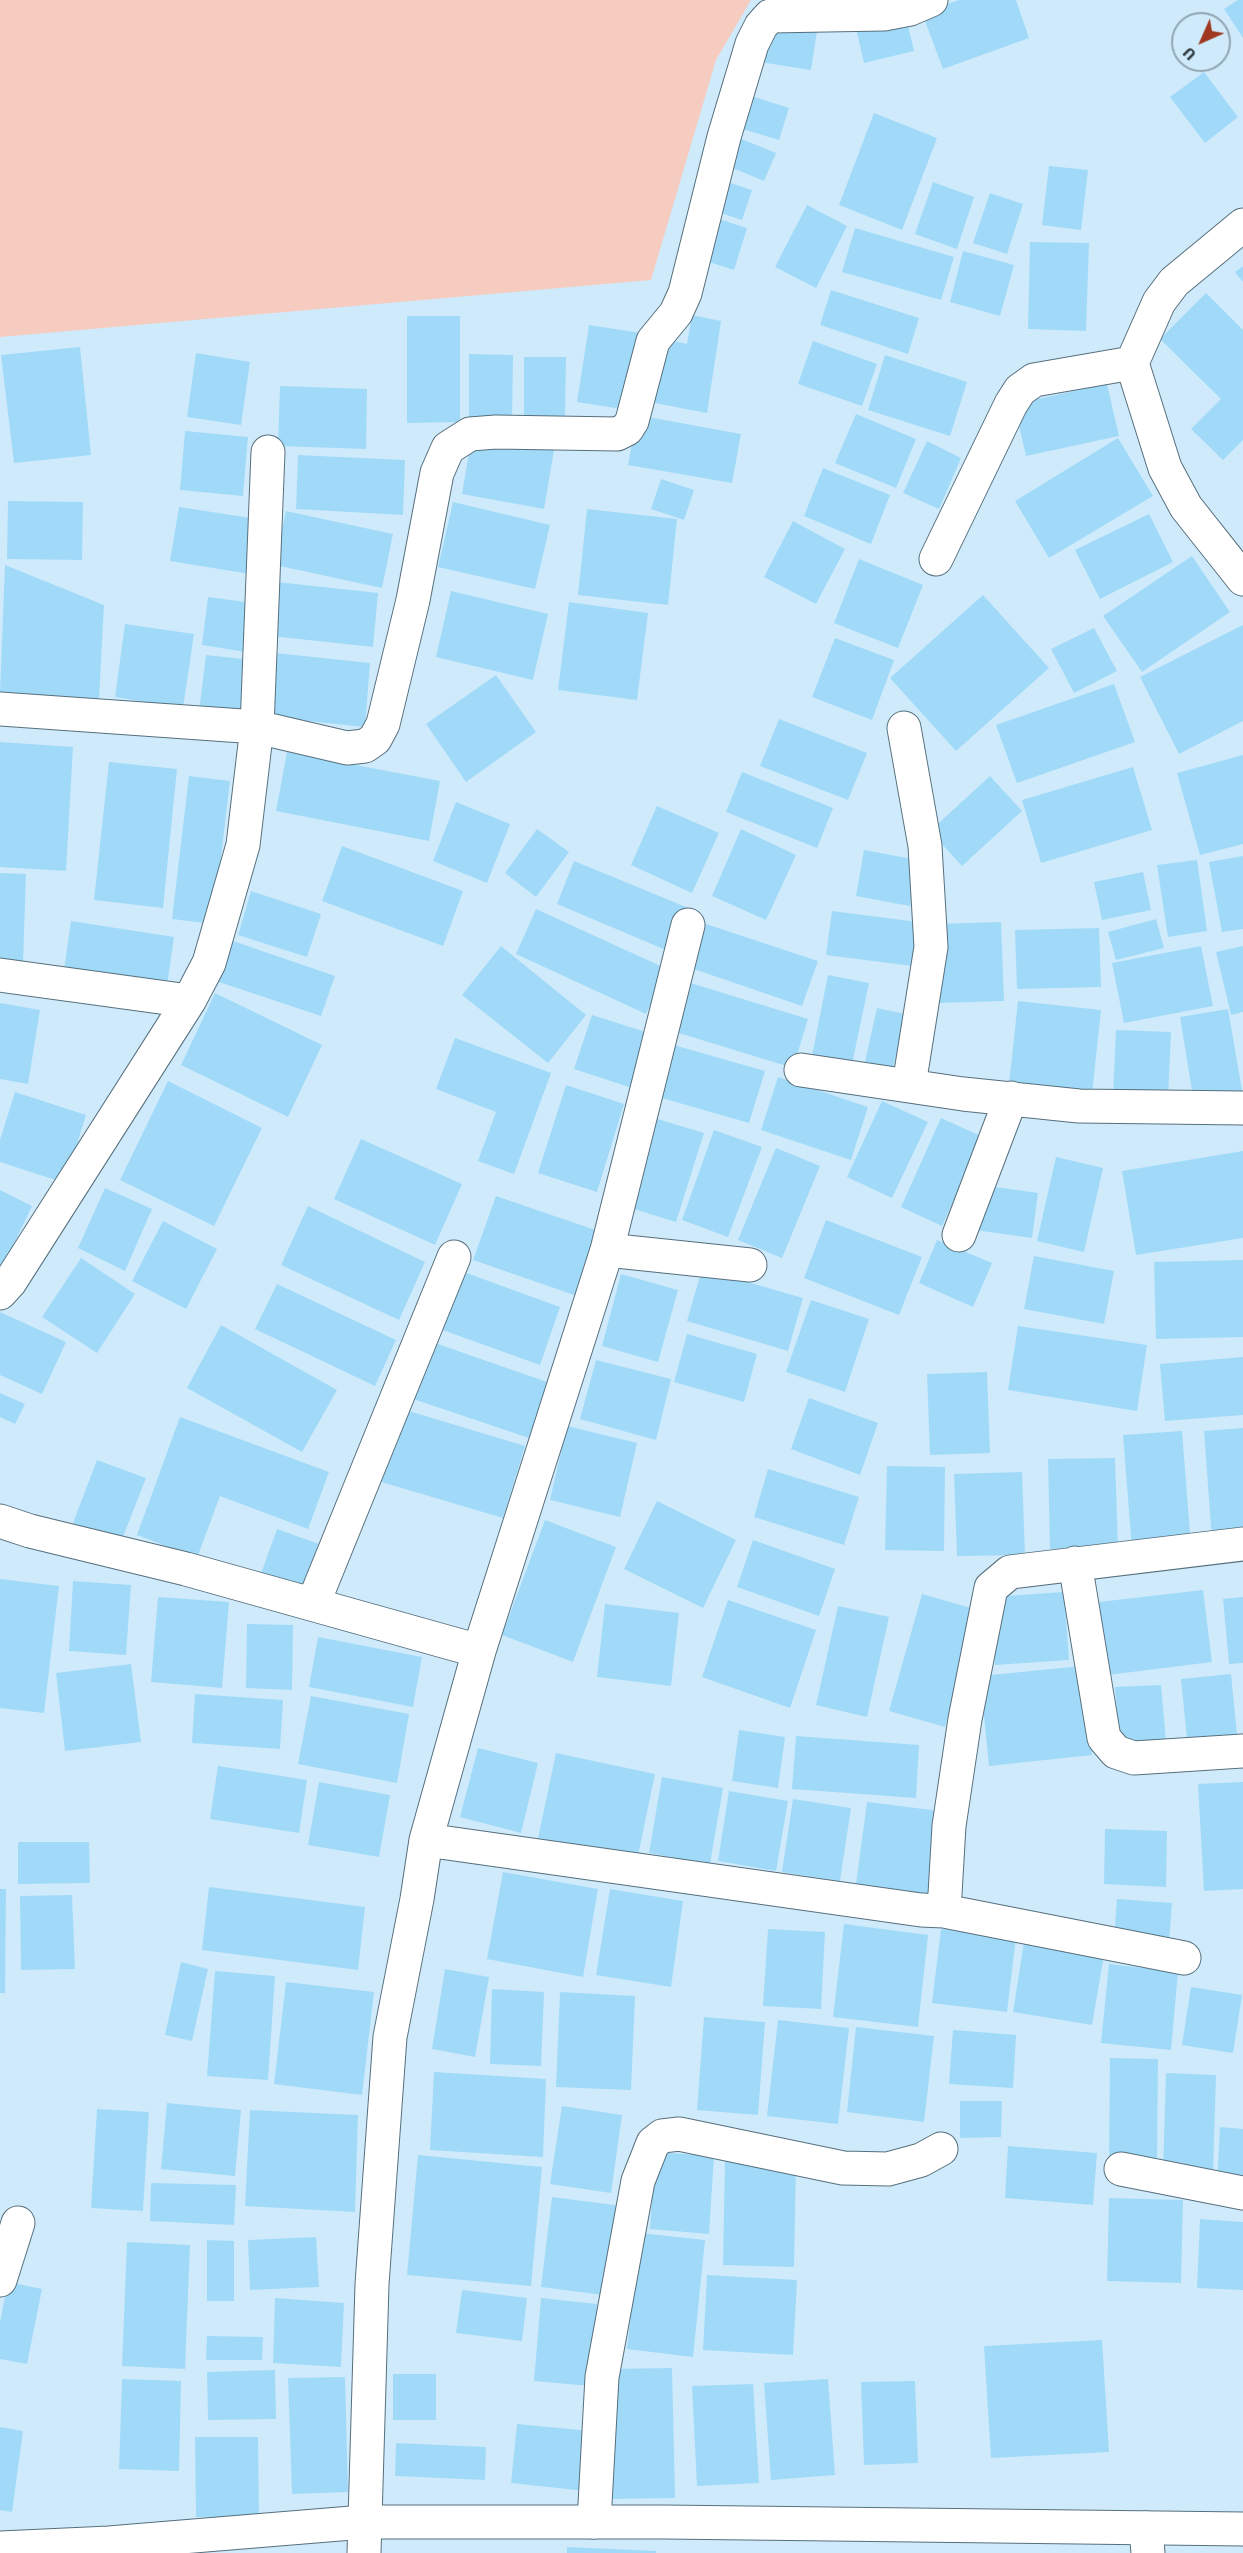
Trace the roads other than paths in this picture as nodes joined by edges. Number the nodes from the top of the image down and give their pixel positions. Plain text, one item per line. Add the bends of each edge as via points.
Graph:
1 (932, 0) edge
2 (1243, 225) edge
3 (1132, 363) junction
4 (268, 452) dead end
5 (936, 559) dead end
6 (1243, 579) edge
7 (0, 709) edge
8 (257, 727) junction
9 (904, 728) dead end
10 (688, 925) dead end
11 (0, 975) edge
12 (189, 1001) junction
13 (801, 1070) dead end
14 (909, 1085) junction
15 (1011, 1098) junction
16 (1243, 1108) edge
17 (959, 1235) dead end
18 (607, 1250) junction
19 (453, 1257) dead end
20 (750, 1266) dead end
21 (0, 1293) edge
22 (15, 1526) edge
23 (1243, 1544) edge
24 (1075, 1563) junction
25 (313, 1604) junction
26 (479, 1651) junction
27 (1243, 1751) edge
28 (426, 1840) junction
29 (944, 1911) junction
30 (1184, 1958) dead end
31 (940, 2149) dead end
32 (1121, 2169) dead end
33 (1243, 2193) edge
34 (18, 2223) dead end
35 (0, 2280) edge
36 (594, 2522) junction
37 (1243, 2529) edge
38 (364, 2537) edge
39 (1147, 2540) edge
40 (5, 2548) edge

1 - 8 street via 898,13 770,16 766,20 752,44 724,137 682,302 653,341 637,407 627,429 617,434 496,432 470,434 454,442 442,457 437,473 413,600 383,724 375,739 365,747 347,748
2 - 3 street via 1174,282 1159,302
3 - 5 street via 1034,380 1020,390
3 - 6 street via 1166,468 1185,507
4 - 8 street
7 - 8 street
8 - 12 street via 243,845 209,963
9 - 14 street via 926,846 931,947
10 - 18 street
11 - 12 street
12 - 21 street
13 - 14 street
14 - 15 street
15 - 16 street via 1079,1106
15 - 17 street
18 - 20 street
18 - 26 street
19 - 25 street
22 - 25 street
23 - 24 street
24 - 27 street via 1104,1738 1116,1752 1134,1758
24 - 29 street via 1010,1572 991,1588 963,1729 949,1826
25 - 26 street
26 - 28 street
28 - 29 street
28 - 38 street via 390,2037 372,2284
29 - 30 street
31 - 36 street via 921,2160 888,2169 843,2168 679,2134 662,2136 653,2144 638,2181 602,2378
32 - 33 street
34 - 35 street
36 - 38 street
36 - 39 street
37 - 39 street
38 - 40 street

